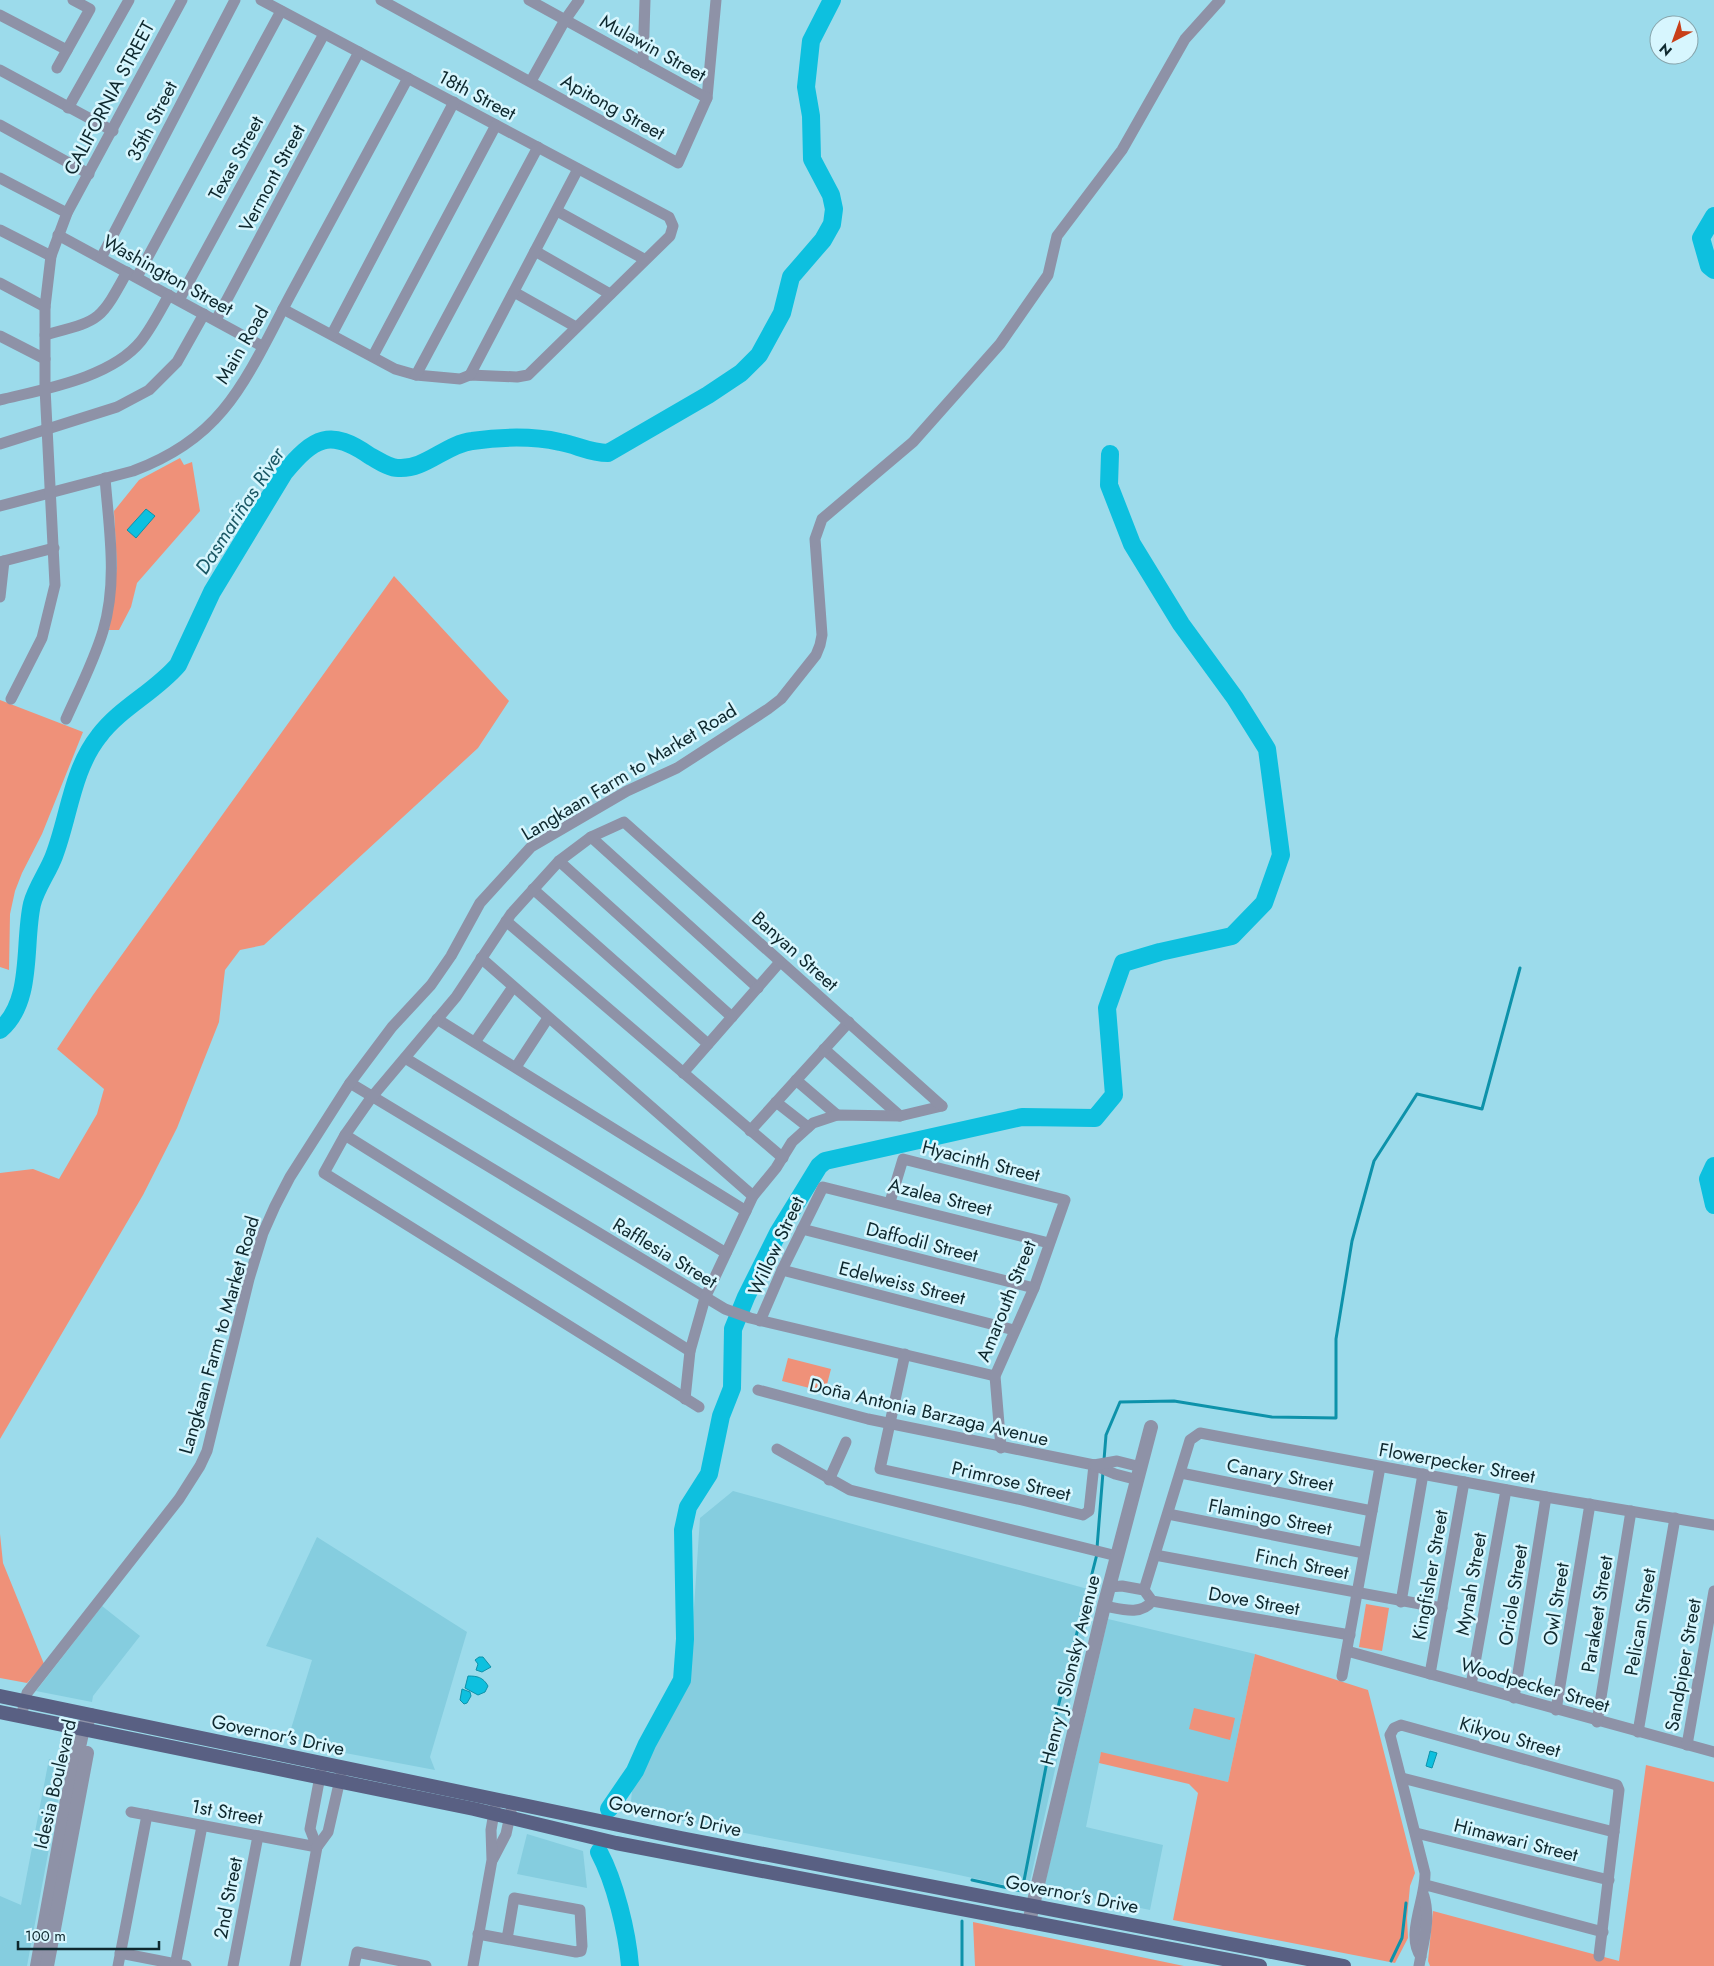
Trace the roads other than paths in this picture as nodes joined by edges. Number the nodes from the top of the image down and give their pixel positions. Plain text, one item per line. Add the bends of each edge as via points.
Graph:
1 (73, 0) edge
2 (129, 0) edge
3 (182, 0) edge
4 (235, 0) edge
5 (261, 0) edge
6 (381, 0) edge
7 (529, 0) edge
8 (579, 0) edge
9 (645, 0) edge
10 (716, 0) edge
11 (1220, 0) edge
12 (282, 11) junction
13 (0, 15) edge
14 (565, 20) junction
15 (324, 34) junction
16 (67, 50) junction
17 (359, 52) junction
18 (643, 63) junction
19 (57, 68) dead end
20 (0, 70) edge
21 (408, 78) junction
22 (531, 81) junction
23 (707, 98) junction
24 (454, 102) junction
25 (68, 108) junction
26 (0, 125) edge
27 (496, 125) junction
28 (113, 131) junction
29 (538, 147) junction
30 (578, 169) junction
31 (89, 174) junction
32 (0, 178) edge
33 (557, 211) junction
34 (67, 213) junction
35 (0, 230) edge
36 (58, 235) junction
37 (535, 251) junction
38 (51, 256) junction
39 (101, 258) junction
40 (644, 260) junction
41 (132, 275) junction
42 (0, 283) edge
43 (514, 292) junction
44 (610, 294) junction
45 (174, 298) junction
46 (44, 307) junction
47 (283, 309) junction
48 (204, 314) junction
49 (216, 320) junction
50 (576, 327) junction
51 (332, 334) junction
52 (45, 335) junction
53 (0, 336) edge
54 (262, 346) junction
55 (373, 356) junction
56 (45, 360) junction
57 (416, 375) junction
58 (470, 375) junction
59 (45, 388) junction
60 (0, 400) edge
61 (46, 431) junction
62 (0, 444) edge
63 (105, 478) junction
64 (51, 492) junction
65 (0, 506) edge
66 (54, 548) junction
67 (2, 561) edge
68 (0, 597) edge
69 (11, 699) dead end
70 (66, 719) dead end
71 (591, 837) junction
72 (559, 861) junction
73 (533, 889) junction
74 (506, 921) junction
75 (481, 958) junction
76 (780, 962) junction
77 (513, 987) junction
78 (758, 988) junction
79 (732, 1017) junction
80 (548, 1018) junction
81 (437, 1020) junction
82 (849, 1022) junction
83 (475, 1042) junction
84 (708, 1044) junction
85 (824, 1049) junction
86 (405, 1058) junction
87 (516, 1067) junction
88 (684, 1073) junction
89 (796, 1080) junction
90 (350, 1083) junction
91 (371, 1098) junction
92 (776, 1102) junction
93 (837, 1114) junction
94 (900, 1116) junction
95 (808, 1127) junction
96 (750, 1131) junction
97 (345, 1135) junction
98 (782, 1158) junction
99 (823, 1187) joint
100 (753, 1196) junction
101 (1065, 1200) joint
102 (890, 1202) junction
103 (746, 1211) junction
104 (802, 1229) junction
105 (1048, 1243) junction
106 (726, 1253) junction
107 (782, 1270) junction
108 (1034, 1288) junction
109 (705, 1298) junction
110 (755, 1320) junction
111 (1014, 1330) junction
112 (690, 1352) junction
113 (905, 1354) junction
114 (995, 1376) junction
115 (758, 1390) dead end
116 (685, 1399) junction
117 (699, 1407) dead end
118 (890, 1422) junction
119 (1152, 1427) dead end
120 (846, 1442) dead end
121 (1001, 1448) junction
122 (776, 1449) dead end
123 (1094, 1465) junction
124 (1380, 1467) junction
125 (1140, 1474) junction
126 (1181, 1474) junction
127 (1423, 1474) junction
128 (829, 1480) junction
129 (1464, 1482) junction
130 (1506, 1490) junction
131 (1546, 1497) junction
132 (1590, 1504) junction
133 (1372, 1511) junction
134 (1631, 1511) junction
135 (1168, 1514) junction
136 (1676, 1518) junction
137 (1714, 1525) edge
138 (1364, 1553) junction
139 (1155, 1555) junction
140 (1117, 1556) junction
141 (1109, 1587) junction
142 (1144, 1590) junction
143 (1714, 1590) edge
144 (1357, 1592) junction
145 (1152, 1601) junction
146 (1401, 1602) junction
147 (1104, 1606) junction
148 (1442, 1608) junction
149 (1350, 1635) junction
150 (1347, 1651) junction
151 (1430, 1674) junction
152 (1342, 1676) dead end
153 (1471, 1685) junction
154 (0, 1696) edge
155 (1514, 1698) junction
156 (24, 1701) junction
157 (1556, 1710) junction
158 (0, 1712) edge
159 (91, 1715) junction
160 (21, 1717) junction
161 (1597, 1722) junction
162 (88, 1730) junction
163 (1638, 1732) junction
164 (1687, 1745) junction
165 (1714, 1752) edge
166 (322, 1763) junction
167 (343, 1767) junction
168 (320, 1778) junction
169 (1402, 1778) junction
170 (340, 1782) junction
171 (497, 1799) junction
172 (315, 1803) junction
173 (512, 1803) junction
174 (334, 1806) junction
175 (131, 1812) dead end
176 (494, 1814) junction
177 (147, 1816) junction
178 (510, 1818) junction
179 (202, 1826) junction
180 (1614, 1832) junction
181 (1416, 1833) junction
182 (258, 1836) junction
183 (317, 1847) junction
184 (492, 1860) junction
185 (1609, 1880) junction
186 (1425, 1891) junction
187 (1033, 1906) junction
188 (1029, 1922) junction
189 (1603, 1932) junction
190 (478, 1934) junction
191 (507, 1939) junction
192 (120, 1953) junction
193 (1599, 1956) dead end
194 (1420, 1961) edge
195 (179, 1965) edge
196 (38, 1966) edge
197 (47, 1966) edge
198 (118, 1966) edge
199 (233, 1966) edge
200 (295, 1966) edge
201 (354, 1966) edge
202 (426, 1966) edge
203 (473, 1966) edge
204 (1260, 1966) edge
205 (1344, 1966) edge

1 - 16 street via 90,9
2 - 25 street
3 - 28 street, CALIFORNIA STREET
4 - 39 street, 35th Street
5 - 12 street, 18th Street
6 - 22 street, Apitong Street
7 - 14 street, Mulawin Street
8 - 14 street
9 - 18 street
10 - 23 street, Apitong Street
11 - 90 street, Langkaan Farm to Market Road via 1185,40 1122,150 1057,236 1048,274 1000,344 913,442 822,519 816,539 822,635 816,655 781,699 677,768 627,791 531,847 480,904 431,985 392,1027
12 - 15 street, 18th Street
12 - 41 street
13 - 16 street
14 - 18 street, Mulawin Street
14 - 22 street
15 - 17 street, 18th Street
15 - 45 street, Texas Street
16 - 19 street
17 - 21 street, 18th Street
17 - 49 street, Vermont Street
18 - 23 street, Mulawin Street
20 - 25 street
21 - 24 street, 18th Street
21 - 47 street, Main Road
22 - 23 street, Apitong Street via 678,163
24 - 27 street, 18th Street
24 - 51 street
25 - 28 street
26 - 31 street
27 - 29 street, 18th Street
27 - 55 street
28 - 31 street, CALIFORNIA STREET
29 - 30 street, 18th Street
29 - 57 street
30 - 33 street
30 - 40 street, 18th Street via 669,217 672,226 670,236
31 - 34 street, CALIFORNIA STREET
32 - 34 street
33 - 37 street
33 - 40 street
34 - 36 street, CALIFORNIA STREET
35 - 38 street
36 - 38 street, CALIFORNIA STREET
36 - 39 street, Washington Street
37 - 43 street
37 - 44 street
38 - 46 street
39 - 41 street, Washington Street
40 - 44 street
41 - 45 street, Washington Street
41 - 52 street via 98,318
42 - 46 street
43 - 50 street
43 - 58 street
44 - 50 street
45 - 48 street, Washington Street
45 - 59 street, Texas Street via 128,354 112,365
46 - 52 street
47 - 51 street
47 - 54 street, Main Road
48 - 49 street, Washington Street
48 - 61 street via 177,362 150,390 117,407
49 - 54 street, Washington Street
50 - 58 street via 528,375
51 - 55 street
52 - 56 street
53 - 56 street
54 - 63 street, Main Road via 235,394 201,433 152,464
55 - 57 street via 396,369
56 - 59 street
57 - 58 street via 460,379
59 - 60 street, Texas Street
59 - 61 street
61 - 62 street
61 - 64 street
63 - 64 street, Main Road
63 - 70 street via 112,553 110,598 98,647
64 - 65 street, Main Road
64 - 66 street
66 - 67 street
66 - 69 street via 55,585 47,622 34,656
67 - 68 street
71 - 72 street
71 - 76 street, Banyan Street via 624,822
71 - 78 street
72 - 73 street
72 - 79 street
73 - 74 street
73 - 84 street
74 - 75 street
74 - 88 street
75 - 77 street
75 - 81 street
76 - 78 street
76 - 82 street, Banyan Street
77 - 80 street
77 - 83 street
78 - 79 street
79 - 84 street
80 - 87 street
80 - 100 street
81 - 83 street
81 - 86 street
82 - 85 street
82 - 94 street, Banyan Street via 942,1106
83 - 87 street
84 - 88 street
85 - 89 street
85 - 94 street
86 - 91 street
86 - 106 street
87 - 103 street
88 - 96 street
89 - 92 street
89 - 93 street
90 - 91 street, Rafflesia Street
90 - 156 street, Langkaan Farm to Market Road via 290,1177 262,1233 200,1466 179,1499
91 - 97 street
91 - 109 street, Rafflesia Street
92 - 95 street
92 - 96 street
93 - 94 street
93 - 95 street
95 - 98 street via 792,1142
96 - 98 street
97 - 112 street
97 - 116 street via 324,1173
98 - 100 street
99 - 102 street, Azalea Street
99 - 104 street, Willow Street
100 - 103 street
101 - 102 street, Hyacinth Street via 902,1159
101 - 105 street, Amarouth Street
102 - 105 street, Azalea Street
103 - 106 street
104 - 107 street, Willow Street
104 - 108 street, Daffodil Street
105 - 108 street, Amarouth Street
106 - 109 street
107 - 110 street, Willow Street
107 - 111 street, Edelweiss Street
108 - 111 street, Amarouth Street
109 - 110 street, Rafflesia Street
109 - 112 street
110 - 113 street, Rafflesia Street
111 - 114 street, Amarouth Street
112 - 116 street
113 - 114 street, Rafflesia Street
113 - 118 street
114 - 121 street, Amarouth Street
115 - 118 street, Doña Antonia Barzaga Avenue
116 - 117 street
118 - 121 street, Doña Antonia Barzaga Avenue
118 - 123 street, Primrose Street via 880,1469 1083,1515 1091,1504
119 - 125 street, Henry J. Slonsky Avenue
120 - 128 street
121 - 123 street, Doña Antonia Barzaga Avenue
122 - 128 street
123 - 125 street, Doña Antonia Barzaga Avenue via 1115,1474
124 - 126 street, Flowerpecker Street via 1200,1433 1190,1440
124 - 127 street, Flowerpecker Street
124 - 133 street
125 - 140 street, Henry J. Slonsky Avenue
126 - 133 street, Canary Street
126 - 135 street
127 - 129 street, Flowerpecker Street
127 - 146 street
128 - 140 street via 850,1490
129 - 130 street, Flowerpecker Street
129 - 148 street, Kingfisher Street
130 - 131 street, Flowerpecker Street
130 - 153 street, Mynah Street
131 - 132 street, Flowerpecker Street
131 - 155 street, Oriole Street
132 - 134 street, Flowerpecker Street
132 - 157 street, Owl Street
133 - 138 street
134 - 136 street, Flowerpecker Street
134 - 161 street, Parakeet Street
135 - 138 street, Flamingo Street
135 - 139 street
136 - 137 street, Flowerpecker Street
136 - 163 street, Pelican Street
138 - 144 street
139 - 142 street
139 - 144 street, Finch Street
140 - 141 street, Henry J. Slonsky Avenue
141 - 142 street
141 - 147 street, Henry J. Slonsky Avenue
142 - 145 street
143 - 164 street, Sandpiper Street
144 - 146 street, Finch Street
144 - 149 street
145 - 147 street via 1138,1610
145 - 149 street, Dove Street
146 - 148 street, Finch Street
147 - 187 street, Henry J. Slonsky Avenue
148 - 151 street, Kingfisher Street
149 - 150 street
150 - 151 street, Woodpecker Street
150 - 152 street
151 - 153 street, Woodpecker Street
153 - 155 street, Woodpecker Street
154 - 156 main road, Governor's Drive
155 - 157 street, Woodpecker Street
156 - 159 main road, Governor's Drive
156 - 160 street, Langkaan Farm to Market Road
157 - 161 street, Woodpecker Street
158 - 160 main road, Governor's Drive
159 - 162 street, Idesia Boulevard
159 - 166 main road, Governor's Drive
160 - 162 main road, Governor's Drive
161 - 163 street, Woodpecker Street
162 - 168 main road, Governor's Drive
162 - 196 street, Idesia Boulevard via 52,1877
162 - 197 street, Idesia Boulevard
163 - 164 street, Woodpecker Street
164 - 165 street, Woodpecker Street
166 - 167 main road, Governor's Drive
166 - 168 street
167 - 170 street
167 - 171 main road, Governor's Drive
168 - 170 main road, Governor's Drive
168 - 172 street
169 - 180 street
169 - 180 street, Kikyou Street via 1390,1735 1401,1725 1617,1785
169 - 181 street
170 - 174 street
170 - 176 main road, Governor's Drive
171 - 173 main road, Governor's Drive
171 - 176 street
172 - 174 street
172 - 183 street via 310,1829
173 - 178 street
173 - 187 main road, Governor's Drive
174 - 183 street via 328,1832
175 - 177 street, 1st Street
176 - 178 main road, Governor's Drive
176 - 184 street
177 - 179 street, 1st Street
177 - 192 street
178 - 184 street via 506,1834
178 - 188 main road, Governor's Drive via 616,1843
179 - 182 street, 1st Street
179 - 195 street
180 - 185 street
181 - 185 street, Himawari Street
181 - 186 street
182 - 183 street, 1st Street
182 - 199 street, 2nd Street
183 - 200 street
184 - 190 street
185 - 189 street
186 - 189 street
186 - 194 street via 1428,1908
187 - 188 street, Henry J. Slonsky Avenue
187 - 205 main road, Governor's Drive
188 - 204 main road, Governor's Drive
189 - 193 street
190 - 191 street
190 - 203 street
191 - 191 street via 581,1951 580,1910 514,1898
192 - 195 street
192 - 198 street
201 - 202 street via 357,1952

